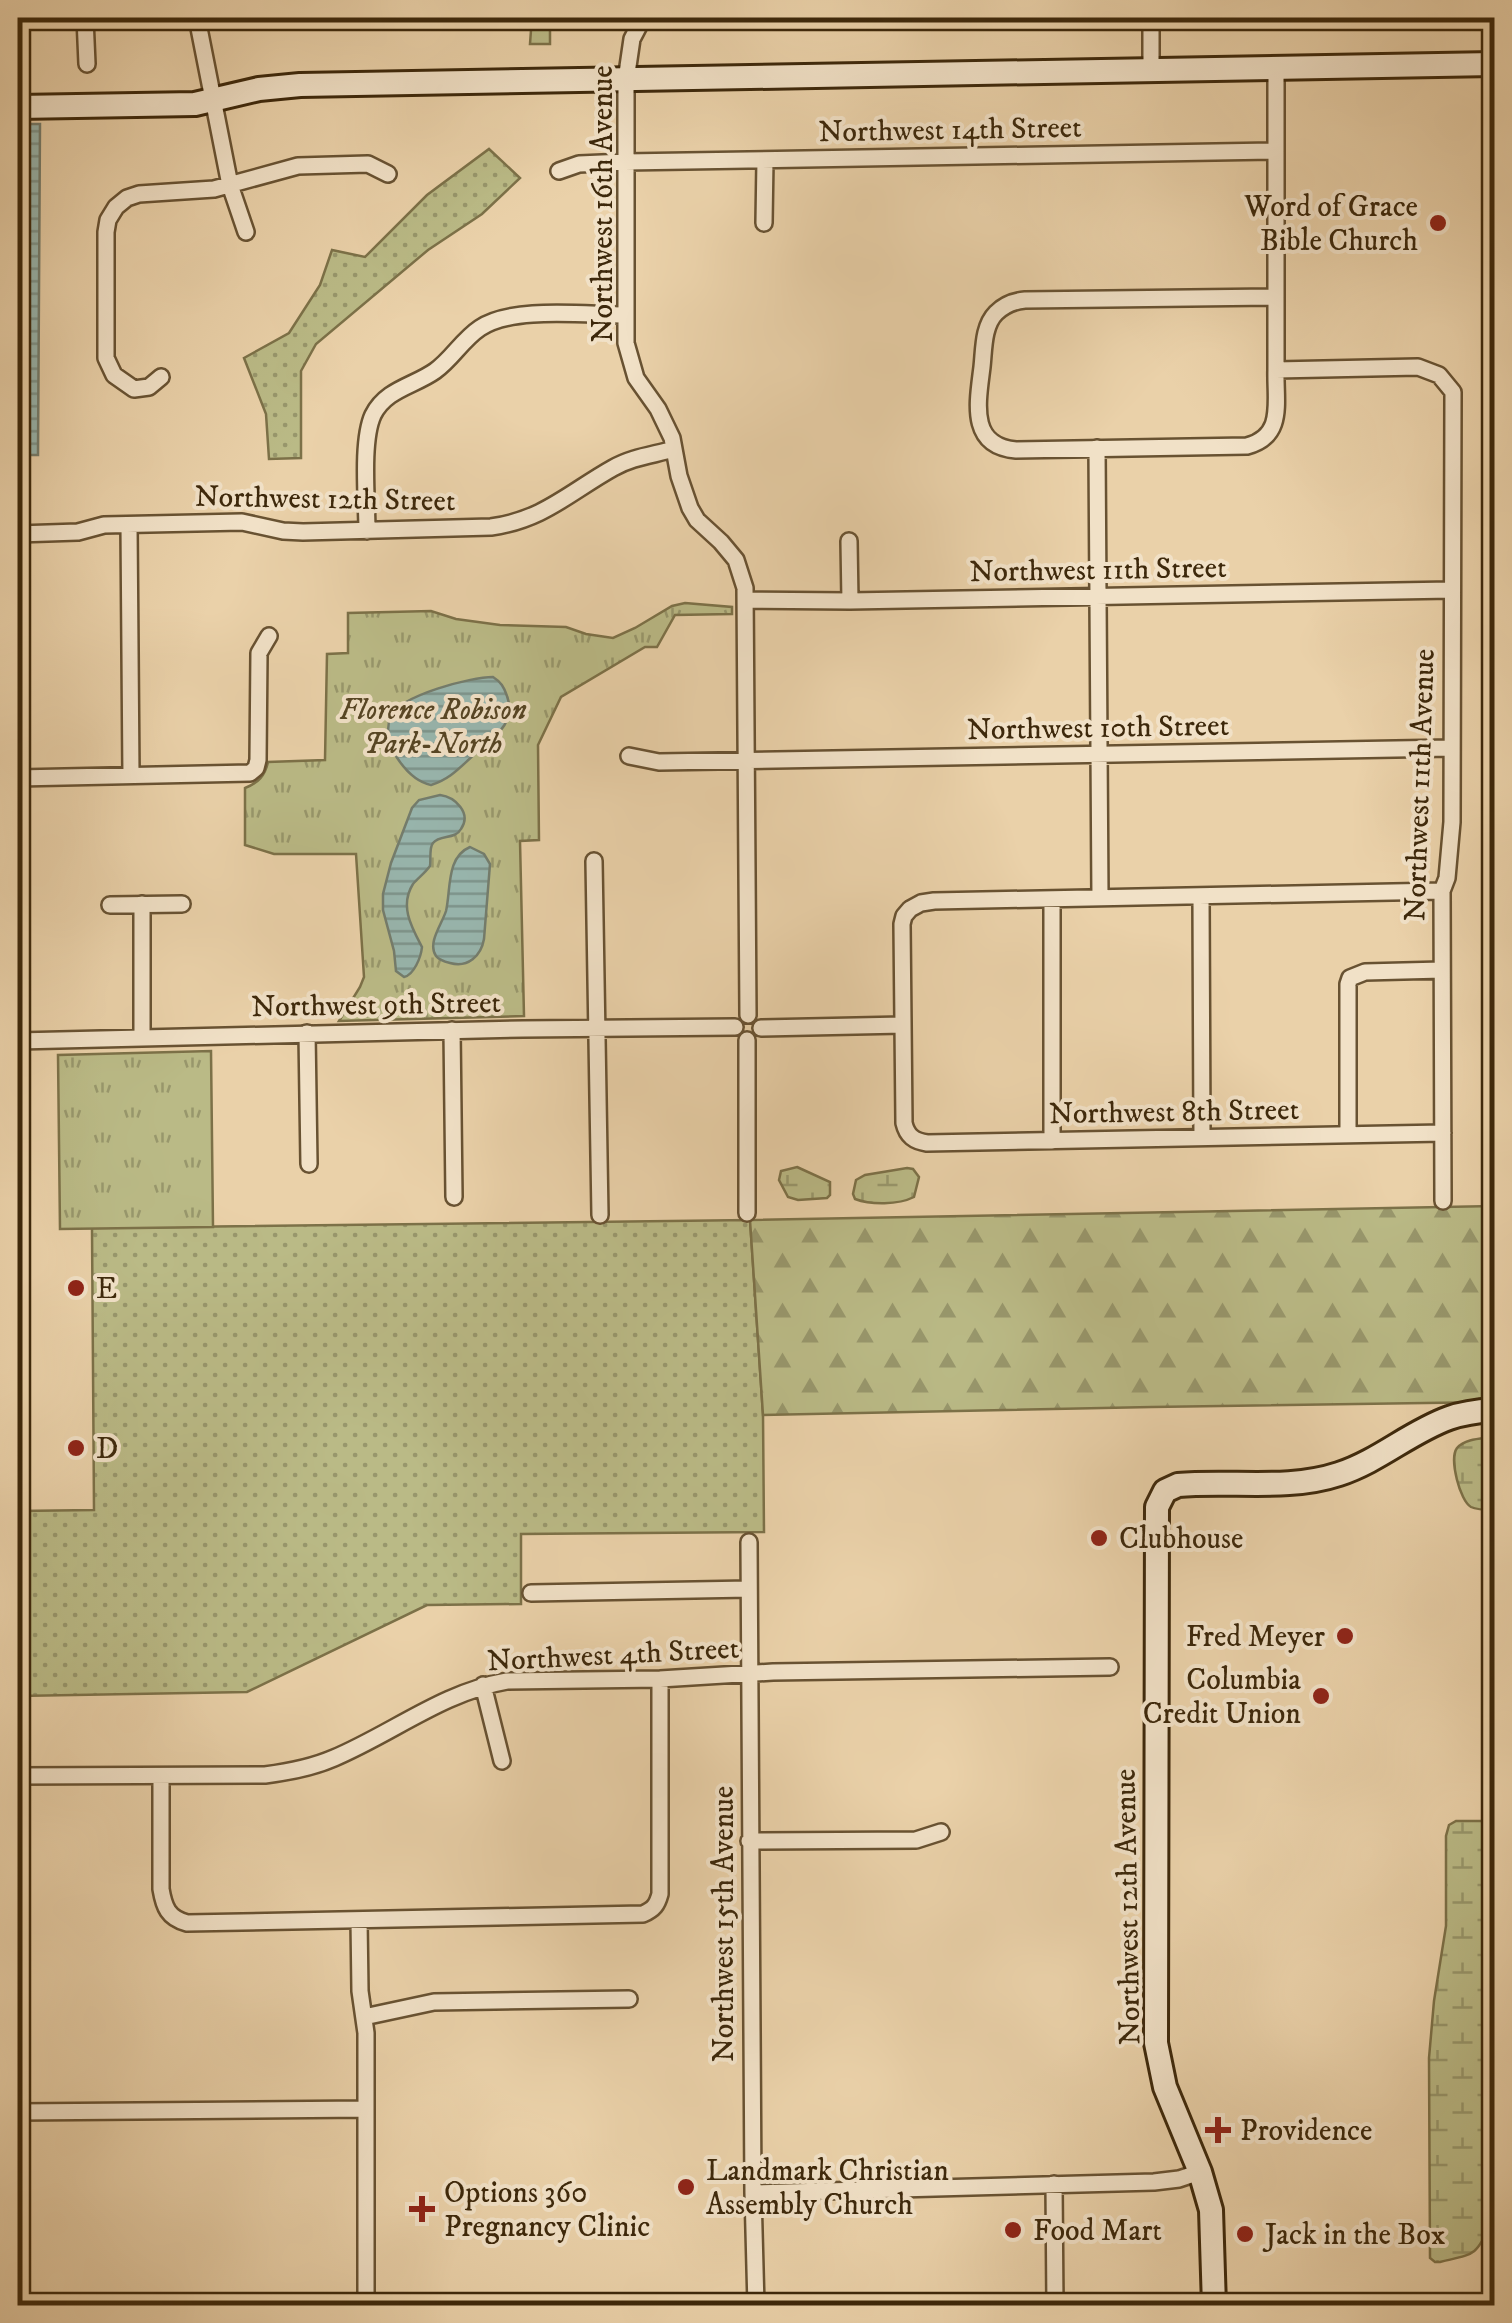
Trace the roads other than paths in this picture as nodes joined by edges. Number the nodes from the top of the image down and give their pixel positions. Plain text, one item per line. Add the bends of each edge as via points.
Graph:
1 (85, 18) edge
2 (197, 18) edge
3 (643, 18) edge
4 (1151, 18) edge
5 (88, 64) dead end
6 (1494, 64) edge
7 (1276, 69) junction
8 (1151, 71) junction
9 (626, 80) junction
10 (212, 100) junction
11 (18, 108) edge
12 (1276, 151) junction
13 (765, 160) junction
14 (625, 162) junction
15 (559, 171) dead end
16 (388, 174) dead end
17 (230, 185) junction
18 (764, 223) dead end
19 (246, 232) dead end
20 (1276, 297) junction
21 (625, 315) junction
22 (1276, 370) junction
23 (162, 377) dead end
24 (1096, 448) junction
25 (674, 449) junction
26 (128, 525) junction
27 (367, 531) junction
28 (18, 534) edge
29 (848, 542) dead end
30 (1451, 590) junction
31 (1098, 596) junction
32 (746, 600) junction
33 (850, 601) junction
34 (269, 636) dead end
35 (1451, 748) junction
36 (1099, 754) junction
37 (629, 756) dead end
38 (745, 758) junction
39 (130, 776) junction
40 (18, 778) edge
41 (594, 861) dead end
42 (1442, 892) junction
43 (1201, 896) junction
44 (1100, 898) junction
45 (1052, 899) junction
46 (142, 904) junction
47 (182, 904) dead end
48 (110, 905) dead end
49 (1442, 970) junction
50 (748, 1014) junction
51 (903, 1025) junction
52 (735, 1027) junction
53 (761, 1028) junction
54 (596, 1029) junction
55 (452, 1030) junction
56 (307, 1033) junction
57 (142, 1036) junction
58 (18, 1040) edge
59 (746, 1040) junction
60 (1442, 1133) junction
61 (1348, 1135) junction
62 (1202, 1138) junction
63 (1052, 1141) junction
64 (310, 1164) dead end
65 (454, 1196) dead end
66 (1443, 1202) dead end
67 (746, 1213) dead end
68 (600, 1215) dead end
69 (1494, 1410) edge
70 (748, 1542) dead end
71 (749, 1589) junction
72 (531, 1594) dead end
73 (1110, 1666) dead end
74 (751, 1675) junction
75 (660, 1679) junction
76 (483, 1685) junction
77 (502, 1761) dead end
78 (18, 1776) edge
79 (161, 1776) junction
80 (941, 1832) dead end
81 (750, 1841) junction
82 (359, 1920) junction
83 (629, 1999) dead end
84 (364, 2017) junction
85 (366, 2109) junction
86 (18, 2112) edge
87 (1200, 2172) junction
88 (1054, 2184) junction
89 (753, 2193) junction
90 (366, 2306) edge
91 (756, 2306) edge
92 (1055, 2306) edge
93 (1214, 2306) edge

1 - 5 street
2 - 10 street
3 - 9 street, Northwest 16th Avenue via 632,39
4 - 8 street
6 - 7 street
7 - 8 street
7 - 12 street
8 - 9 street
9 - 10 street via 300,85
9 - 14 street, Northwest 16th Avenue
10 - 11 street
10 - 17 street
12 - 13 street, Northwest 14th Street
12 - 20 street
13 - 14 street, Northwest 14th Street
13 - 18 street
14 - 15 street, Northwest 14th Street
14 - 21 street, Northwest 16th Avenue
16 - 17 street via 368,164 315,165
17 - 19 street
17 - 23 street via 139,194 108,220 106,358 114,375 134,389
20 - 22 street
20 - 24 street via 1025,300 1001,308 986,332 977,412 983,431 1008,450
21 - 25 street, Northwest 16th Avenue via 636,378 658,408
21 - 27 street via 530,314 487,324 435,371 394,392 378,408 368,434
22 - 24 street via 1271,432 1258,442
22 - 30 street, Northwest 11th Avenue via 1418,367 1447,383 1454,397
24 - 31 street
25 - 27 street, Northwest 12th Street via 624,462 517,522
25 - 32 street, Northwest 16th Avenue via 683,494 697,520 736,560
26 - 27 street, Northwest 12th Street via 242,522 282,531
26 - 28 street, Northwest 12th Street
26 - 39 street
29 - 33 street
30 - 31 street, Northwest 11th Street
30 - 35 street, Northwest 11th Avenue
31 - 33 street, Northwest 11th Street
31 - 36 street
32 - 33 street, Northwest 11th Street
32 - 38 street
34 - 39 street via 260,654 256,768 243,775
35 - 36 street, Northwest 10th Street
35 - 42 street, Northwest 11th Avenue via 1451,841
36 - 38 street, Northwest 10th Street
36 - 44 street
37 - 38 street, Northwest 10th Street via 660,762
38 - 50 street
39 - 40 street
41 - 54 street
42 - 43 street
42 - 49 street, Northwest 11th Avenue
43 - 44 street
43 - 62 street
44 - 45 street
45 - 51 street via 906,906
45 - 63 street
46 - 47 street
46 - 48 street
46 - 57 street
49 - 60 street, Northwest 11th Avenue
49 - 61 street via 1350,978
50 - 52 street
50 - 53 street
51 - 53 street
51 - 63 street, Northwest 8th Street via 909,1135 927,1143
52 - 54 street, Northwest 9th Street
52 - 59 street
53 - 59 street
54 - 55 street, Northwest 9th Street
54 - 68 street
55 - 56 street, Northwest 9th Street
55 - 65 street
56 - 57 street, Northwest 9th Street
56 - 64 street
57 - 58 street, Northwest 9th Street
59 - 67 street
60 - 61 street, Northwest 8th Street
60 - 66 street, Northwest 11th Avenue
61 - 62 street, Northwest 8th Street
62 - 63 street, Northwest 8th Street
69 - 87 street, Northwest 12th Avenue via 1451,1418 1338,1475 1178,1485 1160,1499 1156,2043 1171,2105
70 - 71 street, Northwest 15th Avenue
71 - 72 street
71 - 74 street, Northwest 15th Avenue
73 - 74 street, Northwest 4th Street
74 - 75 street, Northwest 4th Street
74 - 81 street, Northwest 15th Avenue
75 - 76 street, Northwest 4th Street
75 - 82 street via 660,1894 652,1910
76 - 77 street
76 - 79 street, Northwest 4th Street via 300,1770
78 - 79 street, Northwest 4th Street
79 - 82 street via 161,1889 169,1915 186,1923
80 - 81 street via 916,1840
81 - 89 street, Northwest 15th Avenue
82 - 84 street
83 - 84 street via 434,2002
84 - 85 street
85 - 86 street
85 - 90 street
87 - 88 street via 1154,2182
87 - 93 street, Northwest 12th Avenue via 1211,2210
88 - 89 street
88 - 92 street
89 - 91 street, Northwest 15th Avenue

